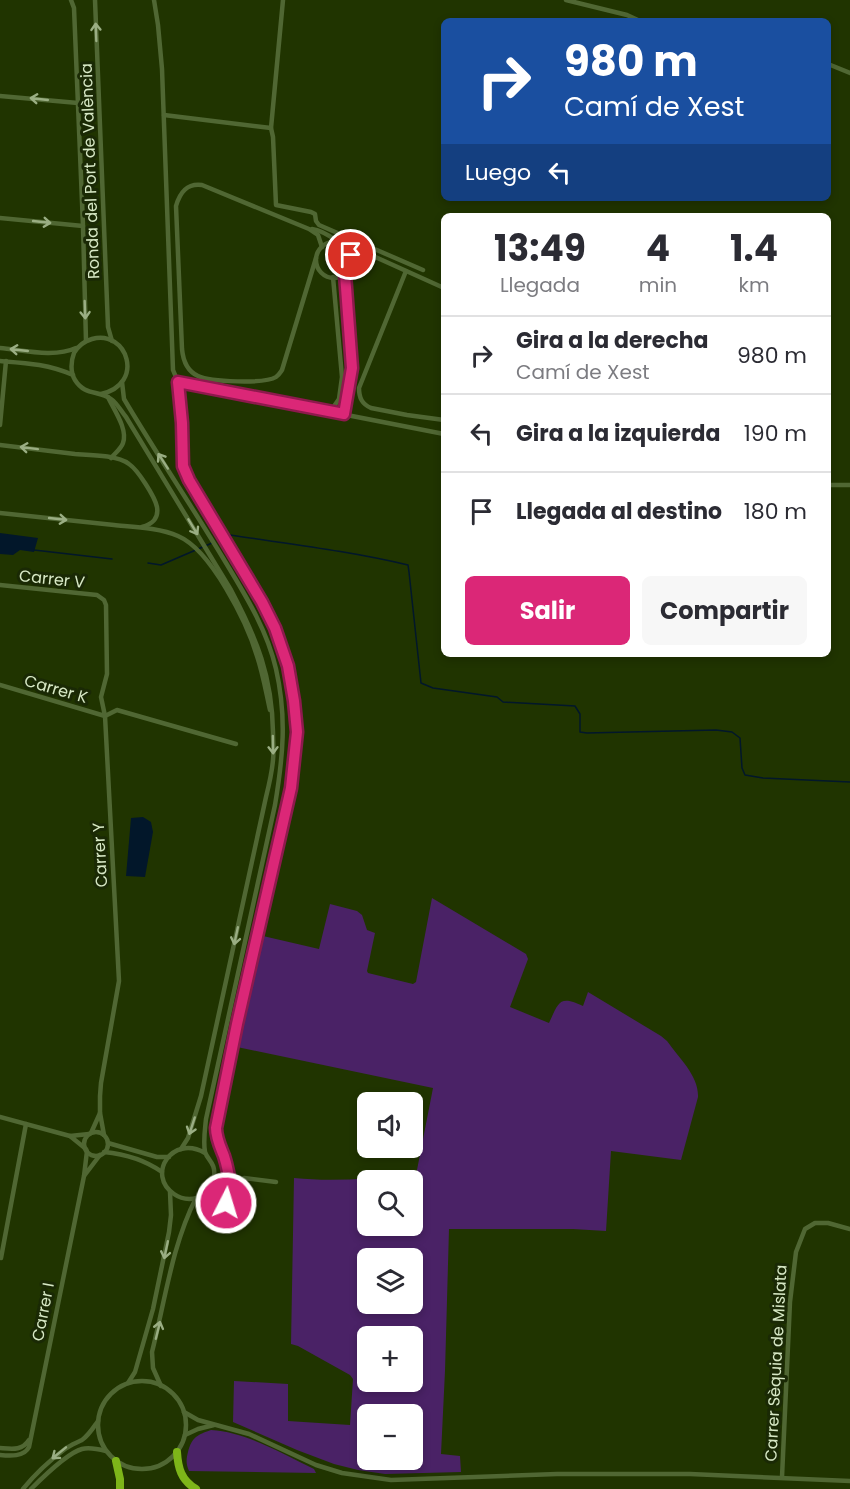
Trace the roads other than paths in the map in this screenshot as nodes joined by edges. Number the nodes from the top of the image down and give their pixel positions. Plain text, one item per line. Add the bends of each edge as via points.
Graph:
1 (71, 0) edge
2 (95, 0) edge
3 (154, 0) edge
4 (283, 0) edge
5 (566, 0) edge
6 (634, 18) edge
7 (831, 65) edge
8 (850, 74) edge
9 (0, 96) edge
10 (78, 103) junction
11 (164, 115) junction
12 (271, 128) junction
13 (0, 218) edge
14 (83, 226) junction
15 (309, 229) junction
16 (338, 243) junction
17 (345, 246) junction
18 (322, 247) junction
19 (373, 256) junction
20 (316, 258) junction
21 (351, 260) junction
22 (423, 270) dead end
23 (406, 271) junction
24 (345, 274) junction
25 (325, 275) junction
26 (333, 277) junction
27 (310, 280) junction
28 (441, 287) edge
29 (86, 341) junction
30 (112, 341) junction
31 (78, 347) junction
32 (0, 348) edge
33 (3, 361) edge
34 (73, 375) junction
35 (122, 382) junction
36 (178, 382) junction
37 (101, 394) junction
38 (108, 397) junction
39 (330, 412) junction
40 (344, 414) junction
41 (441, 420) edge
42 (0, 425) edge
43 (441, 433) edge
44 (0, 445) edge
45 (111, 458) junction
46 (831, 485) edge
47 (850, 485) edge
48 (0, 513) edge
49 (140, 528) junction
50 (0, 585) edge
51 (102, 597) joint
52 (0, 686) edge
53 (105, 716) junction
54 (273, 727) junction
55 (236, 744) dead end
56 (100, 1113) junction
57 (0, 1117) edge
58 (26, 1124) junction
59 (90, 1134) junction
60 (104, 1135) junction
61 (70, 1136) junction
62 (108, 1143) junction
63 (182, 1149) junction
64 (86, 1150) junction
65 (103, 1153) junction
66 (205, 1153) junction
67 (168, 1157) junction
68 (162, 1172) junction
69 (84, 1176) junction
70 (276, 1182) dead end
71 (210, 1187) junction
72 (171, 1192) junction
73 (232, 1195) junction
74 (196, 1198) junction
75 (850, 1229) edge
76 (0, 1258) edge
77 (128, 1383) junction
78 (161, 1386) junction
79 (184, 1412) junction
80 (98, 1421) junction
81 (215, 1425) junction
82 (185, 1435) junction
83 (30, 1438) junction
84 (0, 1448) edge
85 (106, 1451) junction
86 (177, 1452) junction
87 (0, 1455) edge
88 (116, 1461) junction
89 (782, 1477) junction
90 (850, 1481) edge
91 (22, 1489) edge
92 (31, 1489) edge
93 (120, 1489) edge
94 (196, 1489) edge

1 - 10 street, Ronda del Port de València
30 -> 2 street, Ronda del Port de València via 108,327
3 - 11 street
4 - 12 street
5 - 6 street
7 - 8 street
10 -> 9 street
10 - 14 street, Ronda del Port de València
11 - 12 street
11 - 36 street via 173,370
12 - 22 street via 276,205 311,212 319,225
13 -> 14 street
14 -> 29 street, Ronda del Port de València
15 - 16 street
15 - 18 street via 318,235
15 - 27 street via 202,185 182,190 176,206 182,349 188,369 211,380 267,380 278,376
16 - 17 street
16 - 18 street
17 - 19 street
17 - 21 street
18 - 20 street
19 - 21 street
19 - 23 street
20 - 25 street
20 - 27 street
21 - 24 street
23 - 28 street
23 - 41 street via 359,395 371,408
24 - 26 street
24 - 40 street via 352,368
25 - 26 street
25 - 27 street
26 - 39 street via 342,377 339,399
29 - 30 street
29 - 31 street
30 - 35 street via 127,359 128,369
31 -> 32 street via 55,354
31 - 34 street via 71,363
33 - 34 street via 43,365
33 - 42 street
34 - 37 street via 81,387
35 - 37 street
66 -> 35 street via 206,1119 275,805 284,739 282,710 275,666 252,607 124,399
36 - 39 street
36 - 73 street via 183,466 275,628 288,666 297,732 291,788 216,1128
37 - 38 street
38 - 45 street via 124,436
38 -> 54 street via 131,426 247,619 263,658
39 - 40 street
40 - 43 street
45 -> 44 street
45 - 49 street via 129,464 155,500 155,520
46 - 47 street
48 -> 49 street
49 - 54 street via 185,540 204,556 220,579 257,654
50 - 51 street, Carrer V
51 - 53 street, Carrer Y via 106,605 106,674 100,697
52 - 53 street, Carrer K
53 - 55 street, Carrer K via 117,710
53 - 56 street, Carrer Y via 119,981 101,1083
54 -> 63 street via 273,758 262,818 201,1096
56 - 59 street, Carrer Y
56 - 60 street, Carrer Y
57 - 58 street
58 - 61 street
58 - 76 street
59 - 60 street
59 - 61 street
59 - 64 street
60 - 62 street
61 - 64 street
62 - 65 street
62 - 67 street
63 - 66 street
63 - 67 street
64 - 65 street via 95,1155
64 - 69 street, Carrer I
65 - 68 street via 142,1161
65 - 69 street, Carrer I
66 - 71 street via 214,1169
67 - 68 street
68 - 72 street
69 - 83 street, Carrer I
70 - 73 street via 244,1178
71 - 73 street
71 - 74 street
72 - 74 street
72 -> 77 street via 170,1232 153,1309 135,1372
78 -> 74 street via 153,1368 152,1352 178,1244
75 - 89 street, Carrer Sèquia de Mislata via 815,1223 805,1229 796,1252
77 - 78 street via 145,1381
77 - 80 street via 113,1392
78 - 79 street via 176,1396
79 - 81 street
79 - 82 street
80 - 85 street via 99,1437
80 -> 91 street via 81,1440 52,1458
81 - 82 street
81 - 89 street via 249,1434 296,1457 342,1473 390,1480 556,1474
82 - 86 street
83 - 84 street via 17,1449
83 - 87 street, Carrer I via 25,1453
85 - 88 street
85 - 92 street via 80,1449
86 - 88 street via 148,1469 131,1468
86 - 94 highway via 182,1476
88 - 93 highway
89 - 90 street

